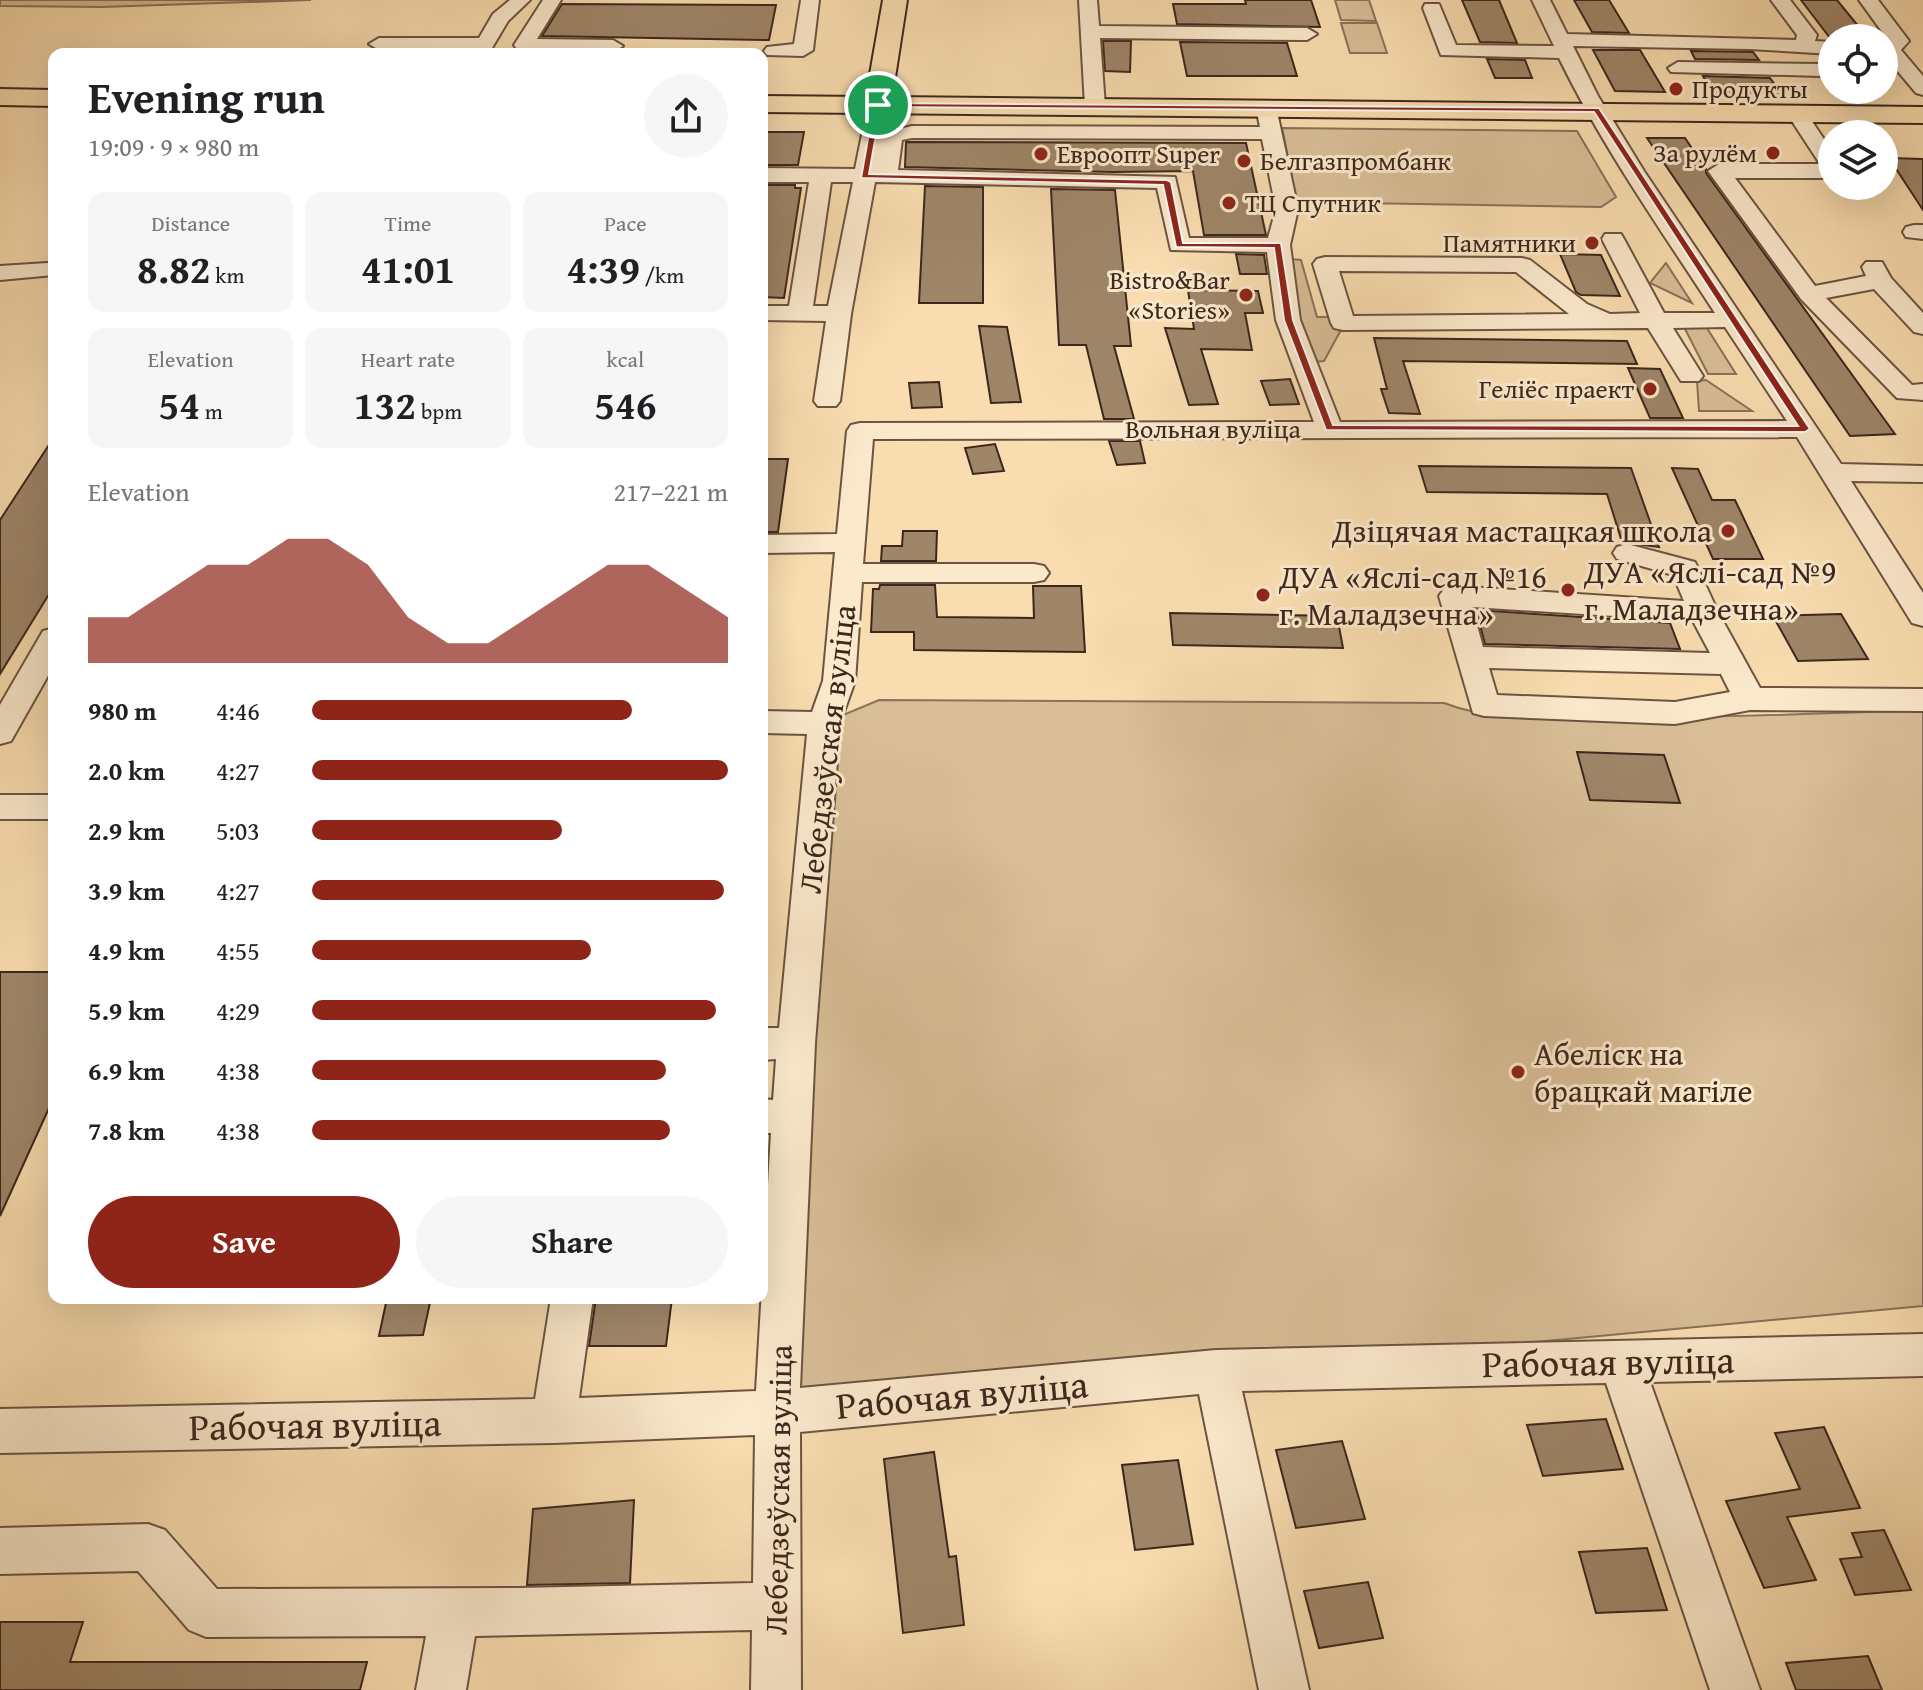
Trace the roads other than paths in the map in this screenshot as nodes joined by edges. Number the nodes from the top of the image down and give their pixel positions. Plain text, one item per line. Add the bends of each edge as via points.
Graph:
1 (521, 0) edge
2 (552, 0) edge
3 (810, 0) edge
4 (895, 0) edge
5 (1088, 0) edge
6 (1541, 0) edge
7 (1780, 0) edge
8 (1868, 0) edge
9 (1440, 4) edge
10 (1880, 24) edge
11 (1090, 32) junction
12 (1307, 34) dead end
13 (1923, 41) edge
14 (379, 44) dead end
15 (485, 44) junction
16 (524, 45) junction
17 (1898, 45) edge
18 (613, 46) dead end
19 (1560, 48) junction
20 (1803, 48) junction
21 (1818, 48) edge
22 (774, 51) dead end
23 (1898, 53) edge
24 (1678, 68) dead end
25 (1818, 70) edge
26 (1916, 71) edge
27 (1923, 89) edge
28 (0, 97) edge
29 (48, 98) edge
30 (768, 104) edge
31 (878, 105) junction
32 (1095, 106) junction
33 (1596, 110) junction
34 (1796, 112) junction
35 (1923, 115) edge
36 (1268, 120) junction
37 (1818, 147) edge
38 (1818, 169) edge
39 (768, 175) edge
40 (821, 175) junction
41 (875, 176) junction
42 (1613, 239) dead end
43 (1278, 245) junction
44 (48, 268) edge
45 (0, 273) edge
46 (1809, 294) junction
47 (768, 313) edge
48 (800, 313) junction
49 (839, 314) junction
50 (1732, 320) junction
51 (1606, 321) junction
52 (1657, 322) junction
53 (1923, 327) edge
54 (1690, 376) dead end
55 (1914, 392) edge
56 (827, 401) dead end
57 (1923, 419) edge
58 (1329, 428) junction
59 (1805, 429) junction
60 (860, 431) joint
61 (1831, 472) junction
62 (1923, 474) edge
63 (768, 545) edge
64 (1627, 553) dead end
65 (850, 558) junction
66 (1034, 573) dead end
67 (1703, 612) junction
68 (1923, 616) edge
69 (48, 649) edge
70 (1473, 657) junction
71 (1729, 664) junction
72 (1750, 699) junction
73 (1923, 700) edge
74 (768, 722) edge
75 (824, 723) junction
76 (0, 733) edge
77 (0, 807) edge
78 (48, 807) edge
79 (779, 1044) edge
80 (776, 1117) edge
81 (571, 1304) edge
82 (1923, 1355) edge
83 (1621, 1362) junction
84 (1216, 1371) junction
85 (779, 1412) junction
86 (554, 1421) junction
87 (0, 1431) edge
88 (0, 1551) edge
89 (776, 1606) junction
90 (455, 1612) junction
91 (441, 1690) edge
92 (776, 1690) edge
93 (1284, 1690) edge
94 (1735, 1690) edge

1 - 15 street via 500,18
2 - 16 street
3 - 22 street via 803,50
4 - 31 main road
5 - 11 street
6 - 19 street
7 - 20 street via 1807,35
8 - 10 street
9 - 19 street via 1448,51
11 - 12 street
11 - 32 street
13 - 17 street
14 - 15 street
15 - 16 street
16 - 18 street
19 - 20 street via 1749,43
19 - 33 street
20 - 21 street
23 - 26 street
24 - 25 street
26 - 27 street
28 - 29 main road
30 - 31 main road
31 - 32 main road
31 - 41 street
32 - 36 main road
33 - 34 main road
33 - 36 main road
33 - 50 street
34 - 35 main road
34 - 37 street
36 - 41 street via 912,132 892,136
36 - 43 street via 1287,209
38 - 46 street via 1719,171
39 - 40 street
40 - 41 street
40 - 48 street
41 - 43 street via 1167,182 1179,245
41 - 49 street
42 - 52 street
43 - 58 street via 1288,320
44 - 45 street
46 - 53 street via 1877,274
46 - 55 street
47 - 48 street
48 - 49 street
49 - 56 street
50 - 52 street
50 - 59 street
51 - 51 street via 1578,309 1522,265 1325,264 1343,323
51 - 52 street
52 - 54 street
55 - 57 street
58 - 59 street, Вольная вуліца
58 - 60 street, Вольная вуліца
59 - 61 street
60 - 65 street, Лебедзеўская вуліца
61 - 62 street
61 - 68 street
63 - 65 street
64 - 67 street via 1685,569
65 - 66 street
65 - 75 street, Лебедзеўская вуліца via 839,681
67 - 70 street via 1454,596
67 - 71 street
69 - 76 street
70 - 71 street
70 - 72 street via 1484,705 1675,713
71 - 72 street
72 - 73 street
74 - 75 street
75 - 79 street, Лебедзеўская вуліца
77 - 78 street
79 - 80 street, Лебедзеўская вуліца
80 - 85 street, Лебедзеўская вуліца
81 - 86 street
82 - 83 street, Рабочая вуліца
83 - 84 street, Рабочая вуліца
83 - 94 street
84 - 85 street, Рабочая вуліца
84 - 93 street
85 - 86 street, Рабочая вуліца
85 - 89 street, Лебедзеўская вуліца
86 - 87 street, Рабочая вуліца
88 - 90 street via 148,1547 206,1613
89 - 90 street
89 - 92 street, Лебедзеўская вуліца
90 - 91 street

